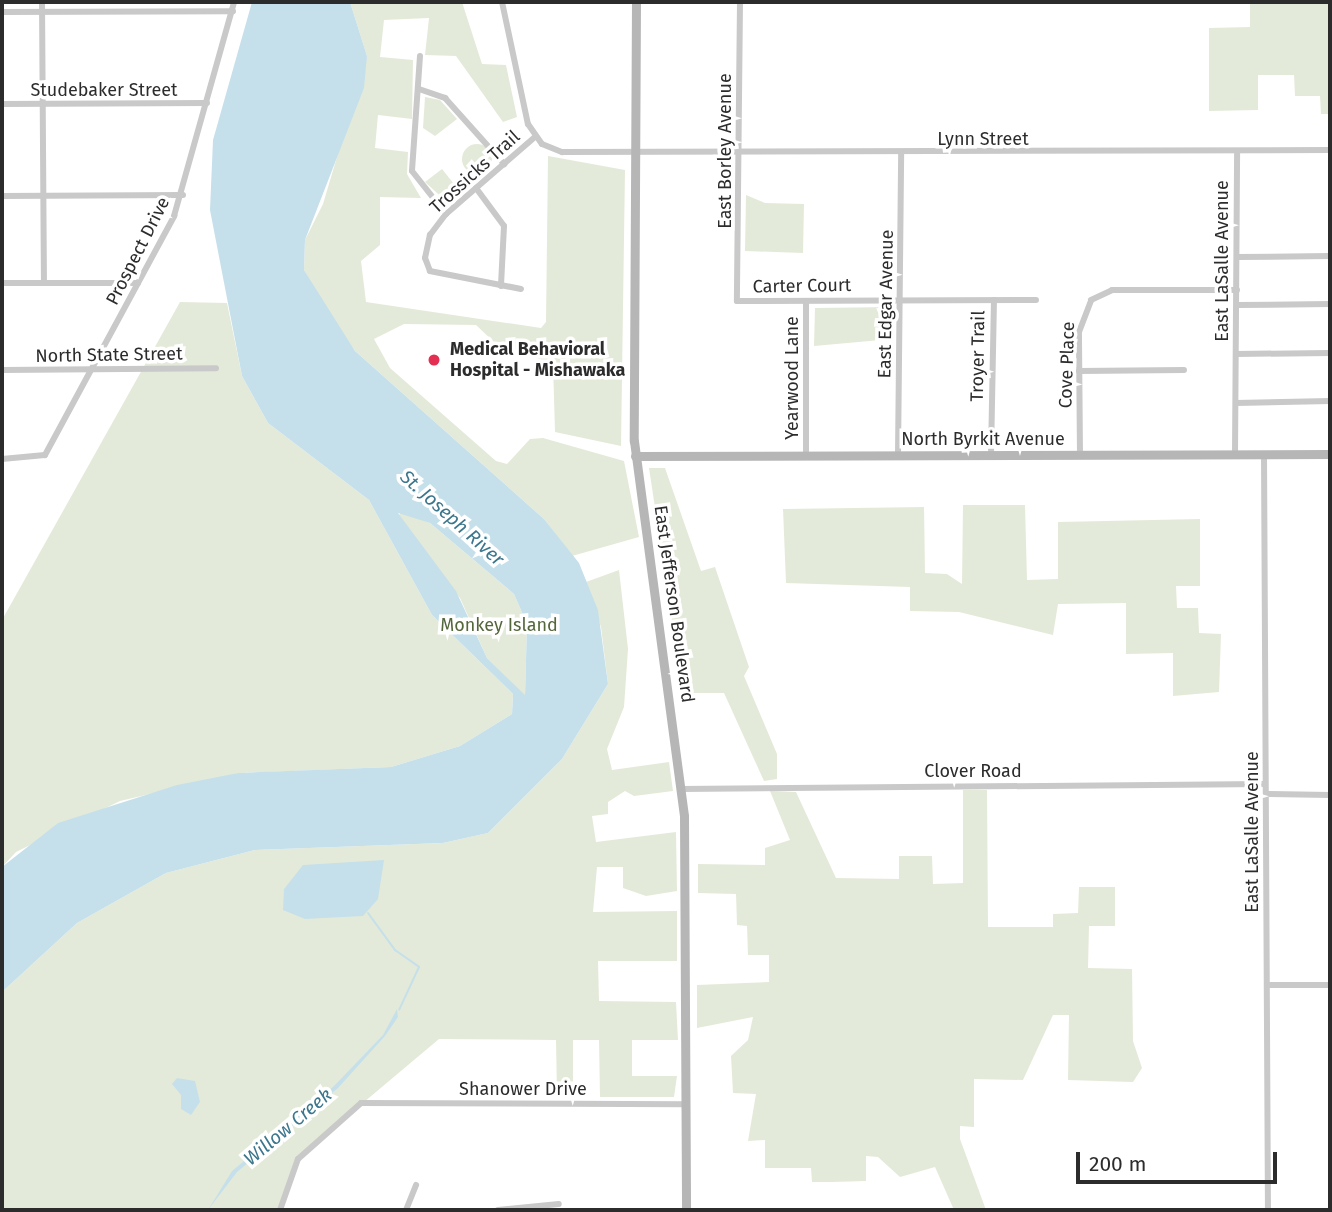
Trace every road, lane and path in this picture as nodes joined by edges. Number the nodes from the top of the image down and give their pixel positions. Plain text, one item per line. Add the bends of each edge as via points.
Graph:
1 (42, 2) edge
2 (234, 2) edge
3 (502, 2) edge
4 (636, 2) edge
5 (740, 2) edge
6 (233, 11) junction
7 (2, 12) edge
8 (42, 12) junction
9 (420, 56) dead end
10 (419, 89) junction
11 (207, 103) junction
12 (2, 104) edge
13 (43, 104) junction
14 (535, 137) junction
15 (1330, 150) edge
16 (1237, 151) junction
17 (739, 153) junction
18 (901, 153) junction
19 (635, 154) junction
20 (504, 164) junction
21 (476, 188) junction
22 (183, 195) junction
23 (2, 196) edge
24 (43, 196) junction
25 (446, 214) junction
26 (1330, 256) edge
27 (1237, 257) junction
28 (138, 282) junction
29 (2, 283) edge
30 (44, 283) junction
31 (501, 286) junction
32 (521, 289) dead end
33 (1237, 290) junction
34 (900, 298) junction
35 (994, 300) junction
36 (1036, 300) dead end
37 (737, 301) joint
38 (806, 301) junction
39 (1330, 304) edge
40 (1237, 305) junction
41 (1330, 353) edge
42 (1236, 354) junction
43 (93, 368) junction
44 (216, 368) dead end
45 (2, 370) edge
46 (1184, 370) dead end
47 (1079, 371) junction
48 (1330, 401) edge
49 (1236, 403) junction
50 (991, 454) junction
51 (1235, 454) junction
52 (1264, 454) junction
53 (1330, 454) edge
54 (806, 455) junction
55 (898, 455) junction
56 (1080, 455) junction
57 (635, 456) junction
58 (2, 459) edge
59 (1265, 784) junction
60 (681, 789) junction
61 (1266, 794) junction
62 (1330, 795) edge
63 (1267, 985) junction
64 (1330, 985) edge
65 (686, 1104) junction
66 (416, 1185) dead end
67 (559, 1204) dead end
68 (280, 1210) edge
69 (406, 1210) edge
70 (498, 1210) edge
71 (686, 1210) edge
72 (1268, 1210) edge

1 - 8 street
2 - 6 street, Prospect Drive
3 - 14 street
4 - 19 street, East Jefferson Boulevard
5 - 17 street, East Borley Avenue
6 - 8 street
6 - 11 street, Prospect Drive
7 - 8 street
8 - 13 street
9 - 10 street
10 - 20 street via 445,98
10 - 25 street via 412,172
11 - 13 street, Studebaker Street
11 - 22 street, Prospect Drive
12 - 13 street, Studebaker Street
13 - 24 street
14 - 19 street, Lynn Street via 562,152
14 - 20 street, Trossicks Trail
15 - 16 street, Lynn Street
16 - 18 street, Lynn Street
16 - 27 street, East LaSalle Avenue
17 - 18 street, Lynn Street
17 - 19 street, Lynn Street
17 - 37 street, East Borley Avenue
18 - 34 street, East Edgar Avenue
19 - 57 street, East Jefferson Boulevard
20 - 21 street, Trossicks Trail
21 - 25 street, Trossicks Trail
21 - 31 street via 504,226
22 - 24 street
22 - 28 street, Prospect Drive
23 - 24 street
24 - 30 street
25 - 31 street, Trossicks Trail via 430,235 427,269
26 - 27 street
27 - 33 street, East LaSalle Avenue
28 - 30 street
28 - 43 street, Prospect Drive
29 - 30 street
31 - 32 street
33 - 40 street, East LaSalle Avenue
33 - 47 street, Cove Place via 1098,295 1080,324
34 - 35 street, Carter Court
34 - 38 street, Carter Court
34 - 55 street, East Edgar Avenue
35 - 36 street, Carter Court
35 - 50 street, Troyer Trail
37 - 38 street, Carter Court
38 - 54 street, Yearwood Lane
39 - 40 street
40 - 42 street, East LaSalle Avenue
41 - 42 street
42 - 49 street, East LaSalle Avenue
43 - 44 street, North State Street
43 - 45 street, North State Street
43 - 58 street, Prospect Drive via 43,458
46 - 47 street
47 - 56 street, Cove Place
48 - 49 street
49 - 51 street, East LaSalle Avenue
50 - 55 street, North Byrkit Avenue
50 - 56 street, North Byrkit Avenue
51 - 52 street, North Byrkit Avenue
51 - 56 street, North Byrkit Avenue
52 - 53 street, North Byrkit Avenue
52 - 59 street, East LaSalle Avenue
54 - 55 street, North Byrkit Avenue
54 - 57 street, North Byrkit Avenue
57 - 60 street, East Jefferson Boulevard
59 - 60 street, Clover Road
59 - 61 street, East LaSalle Avenue
60 - 65 street, East Jefferson Boulevard
61 - 62 street
61 - 63 street, East LaSalle Avenue
63 - 64 street
63 - 72 street, East LaSalle Avenue
65 - 68 street, Shanower Drive via 361,1103 298,1158
65 - 71 street, East Jefferson Boulevard
66 - 69 street
67 - 70 street

